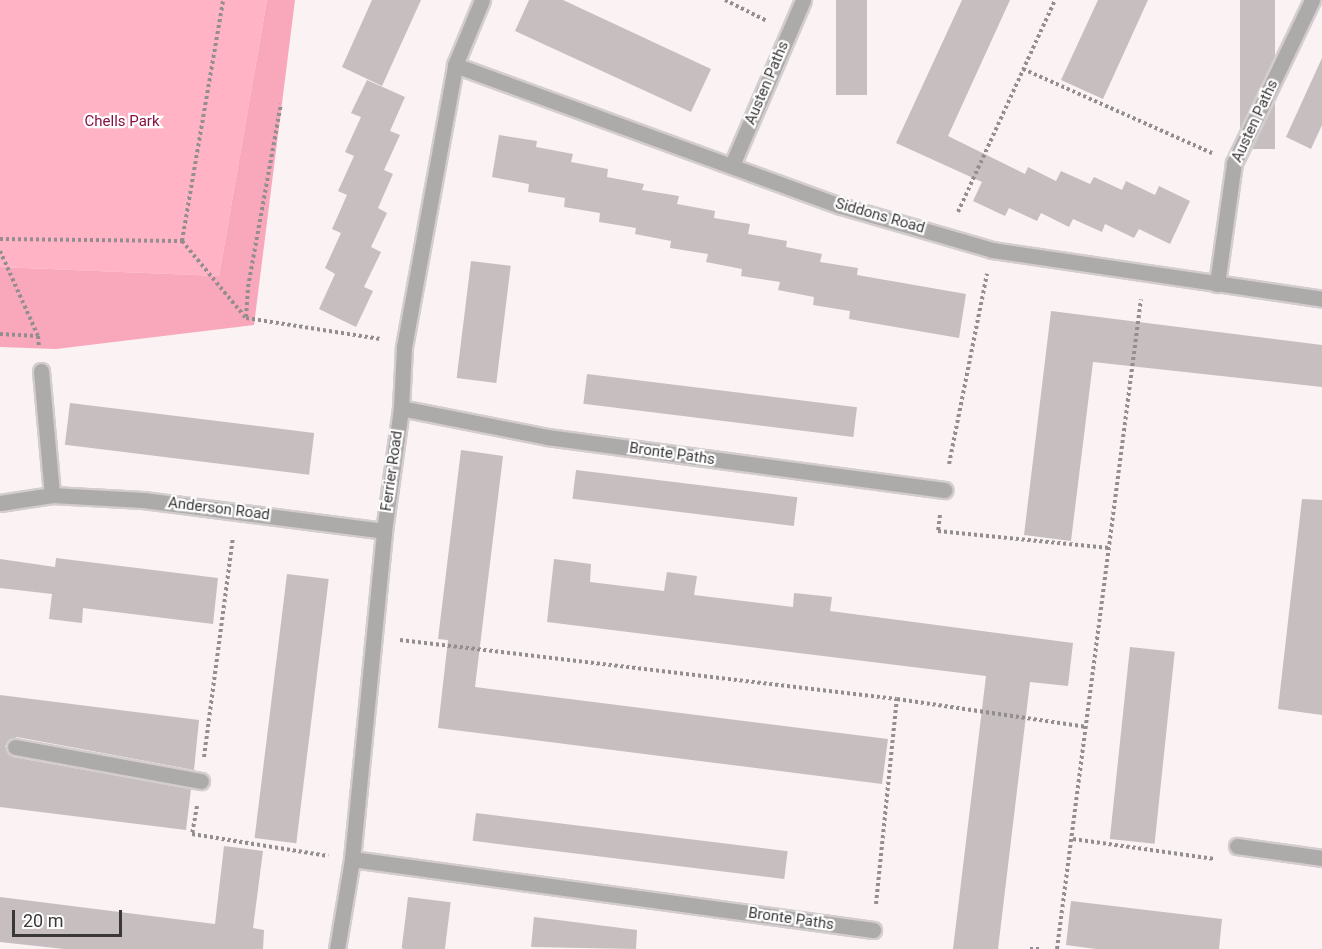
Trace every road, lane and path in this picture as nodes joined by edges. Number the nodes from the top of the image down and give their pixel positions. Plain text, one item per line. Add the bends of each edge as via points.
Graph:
1 (223, 0) edge
2 (482, 0) edge
3 (725, 0) edge
4 (803, 0) edge
5 (1055, 0) edge
6 (1312, 0) edge
7 (789, 32) junction
8 (455, 65) junction
9 (1023, 69) junction
10 (281, 104) dead end
11 (1234, 163) junction
12 (732, 165) junction
13 (948, 236) junction
14 (0, 239) edge
15 (182, 241) junction
16 (992, 250) junction
17 (0, 251) edge
18 (1144, 275) junction
19 (1217, 284) junction
20 (1322, 299) edge
21 (246, 318) junction
22 (0, 334) edge
23 (38, 336) junction
24 (404, 347) junction
25 (40, 371) joint
26 (401, 408) junction
27 (944, 490) junction
28 (52, 495) junction
29 (0, 503) edge
30 (236, 511) junction
31 (384, 531) junction
32 (1109, 548) junction
33 (375, 642) junction
34 (897, 699) junction
35 (1087, 727) junction
36 (15, 747) dead end
37 (201, 781) junction
38 (1073, 839) junction
39 (1237, 846) joint
40 (1322, 858) edge
41 (352, 860) junction
42 (873, 930) joint
43 (337, 949) edge
44 (1030, 949) edge
45 (1038, 949) edge
46 (1057, 949) edge

1 - 15 path
2 - 8 street, Ferrier Road
3 - 7 path
4 - 7 street, Austen Paths
5 - 9 path
6 - 11 street, Austen Paths
7 - 12 street, Austen Paths
8 - 12 street, Siddons Road
8 - 24 street, Ferrier Road
9 - 11 path
9 - 13 path
10 - 21 path via 248,287
11 - 19 street, Austen Paths
12 - 13 street, Siddons Road via 841,206
13 - 16 street, Siddons Road
14 - 15 path
15 - 21 path
16 - 18 street, Siddons Road
16 - 27 path
17 - 23 path
18 - 19 street, Siddons Road
18 - 32 path
19 - 20 street, Siddons Road
21 - 24 path via 369,335
22 - 23 path
23 - 25 path
24 - 26 street, Ferrier Road
25 - 28 street
26 - 27 street, Bronte Paths via 547,437
26 - 31 street, Ferrier Road
27 - 32 path via 938,531
28 - 29 street, Anderson Road
28 - 30 street, Anderson Road
30 - 31 street, Anderson Road
30 - 37 path
31 - 33 street, Ferrier Road
32 - 35 path
33 - 34 path via 404,639
33 - 41 street, Ferrier Road
34 - 35 path
34 - 42 path
35 - 38 path
36 - 37 street
37 - 41 path via 192,834
38 - 39 path via 1235,861
38 - 46 path
39 - 40 street
41 - 42 street, Bronte Paths
41 - 43 street, Ferrier Road
44 - 45 path

